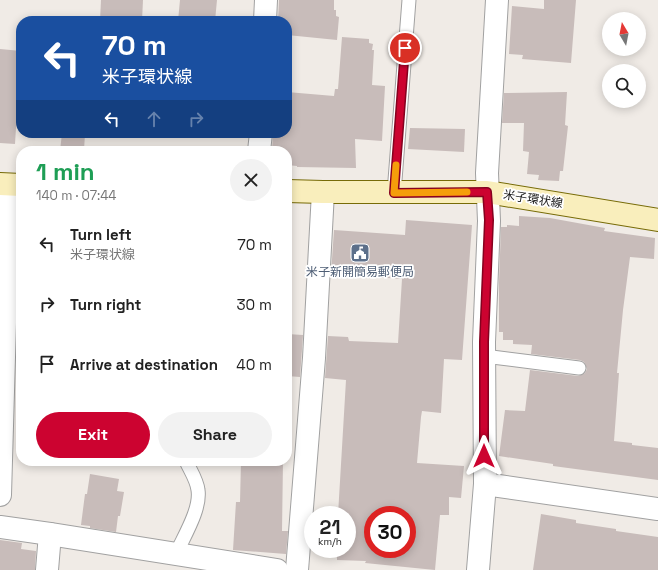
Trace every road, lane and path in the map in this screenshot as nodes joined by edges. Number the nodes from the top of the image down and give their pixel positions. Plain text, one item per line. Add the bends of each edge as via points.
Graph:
1 (266, 0) edge
2 (409, 0) edge
3 (497, 0) edge
4 (265, 16) edge
5 (10, 184) edge
6 (292, 191) edge
7 (323, 192) junction
8 (487, 192) junction
9 (394, 193) junction
10 (658, 220) edge
11 (484, 356) junction
12 (579, 368) dead end
13 (188, 466) edge
14 (485, 484) junction
15 (0, 495) edge
16 (658, 509) edge
17 (0, 527) edge
18 (50, 534) junction
19 (176, 554) junction
20 (227, 566) edge
21 (47, 570) edge
22 (277, 570) edge
23 (297, 570) edge
24 (478, 570) edge

1 - 4 street
2 - 9 lane
3 - 8 street
5 - 15 street
6 - 7 main road, 米子環状線
7 - 9 main road, 米子環状線
7 - 23 street via 314,358
8 - 9 main road, 米子環状線
8 - 10 main road, 米子環状線
8 - 11 street via 489,220
11 - 12 lane
11 - 14 street
13 - 19 lane via 196,481 199,499
14 - 16 street
14 - 24 street
17 - 18 street
18 - 19 street
18 - 21 street
19 - 20 street
20 - 22 street

